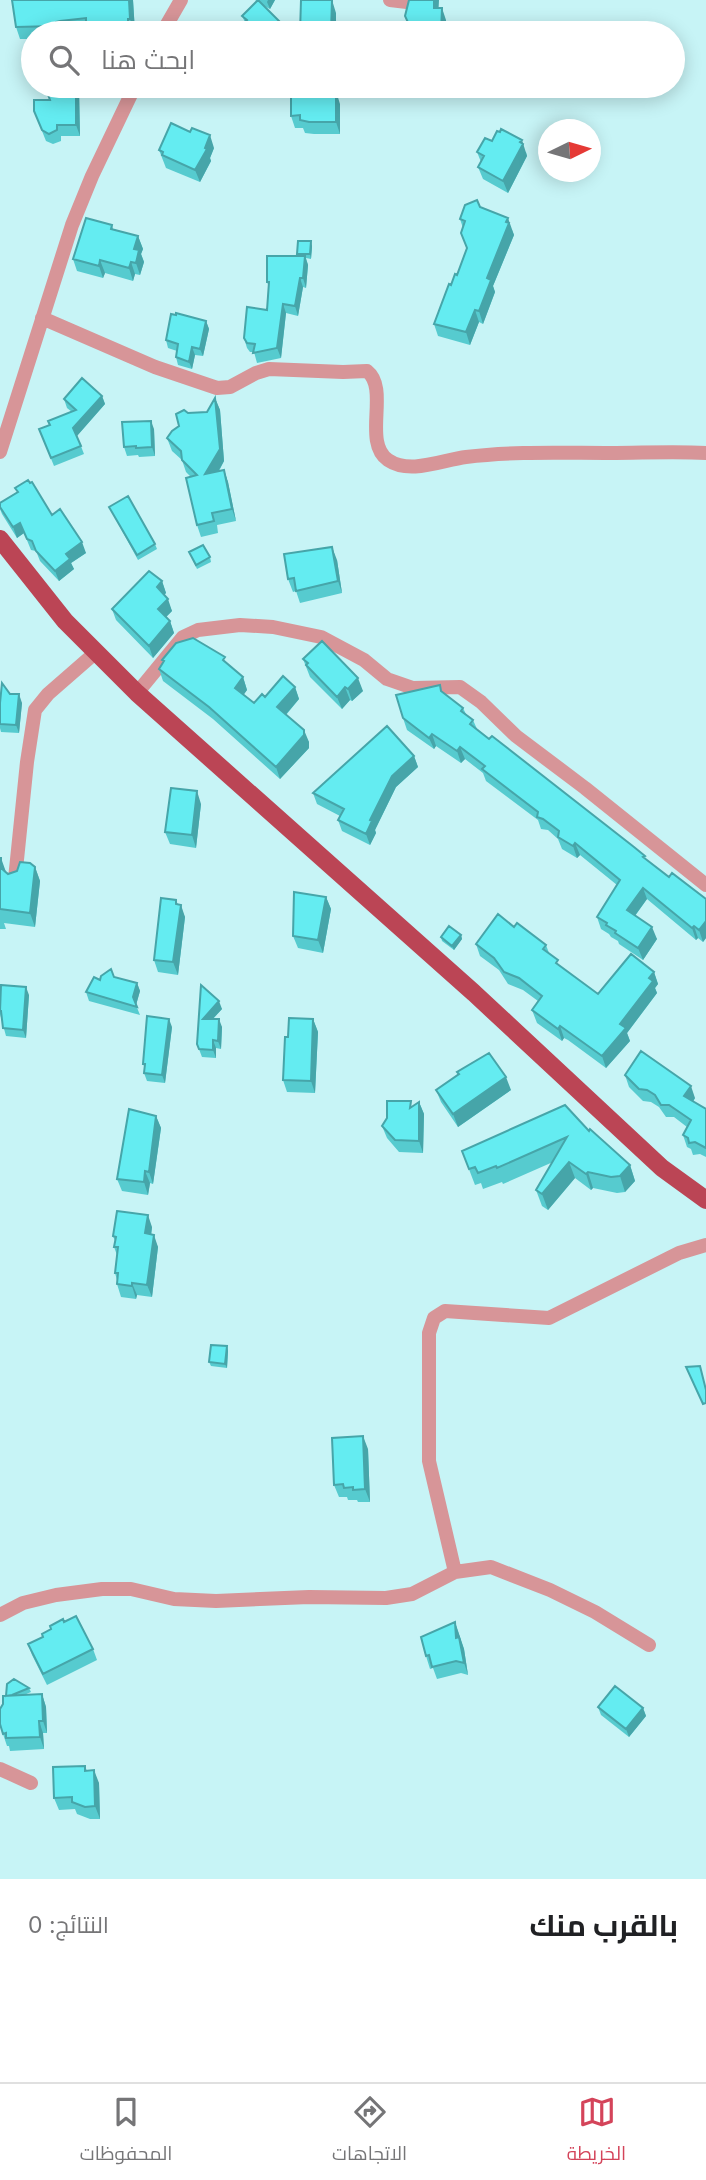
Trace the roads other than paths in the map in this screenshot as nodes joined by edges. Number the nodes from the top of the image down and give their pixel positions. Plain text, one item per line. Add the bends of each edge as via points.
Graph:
1 (181, 0) edge
2 (390, 0) edge
3 (407, 2) edge
4 (169, 21) edge
5 (129, 98) edge
6 (42, 318) junction
7 (0, 452) edge
8 (706, 453) edge
9 (0, 539) edge
10 (95, 653) junction
11 (137, 693) junction
12 (15, 879) edge
13 (706, 885) edge
14 (706, 1200) edge
15 (706, 1245) edge
16 (455, 1572) junction
17 (0, 1615) edge
18 (649, 1645) dead end
19 (0, 1769) edge
20 (31, 1783) dead end

1 - 4 street
2 - 3 street
5 - 6 street via 72,225
6 - 7 street
6 - 8 street via 155,367 217,388 230,387 269,369 367,370 376,385 381,453 405,466 502,455
9 - 10 main road
10 - 11 main road
10 - 12 street via 35,710
11 - 13 street via 183,637 198,630 273,626 321,637 387,678 413,688 460,687
11 - 14 main road via 484,1002 662,1168
15 - 16 street via 679,1253 549,1318 445,1311 434,1318 429,1333 429,1461
16 - 17 street via 412,1594 386,1598 216,1601 103,1589 23,1603
16 - 18 street via 491,1567 595,1612
19 - 20 street

